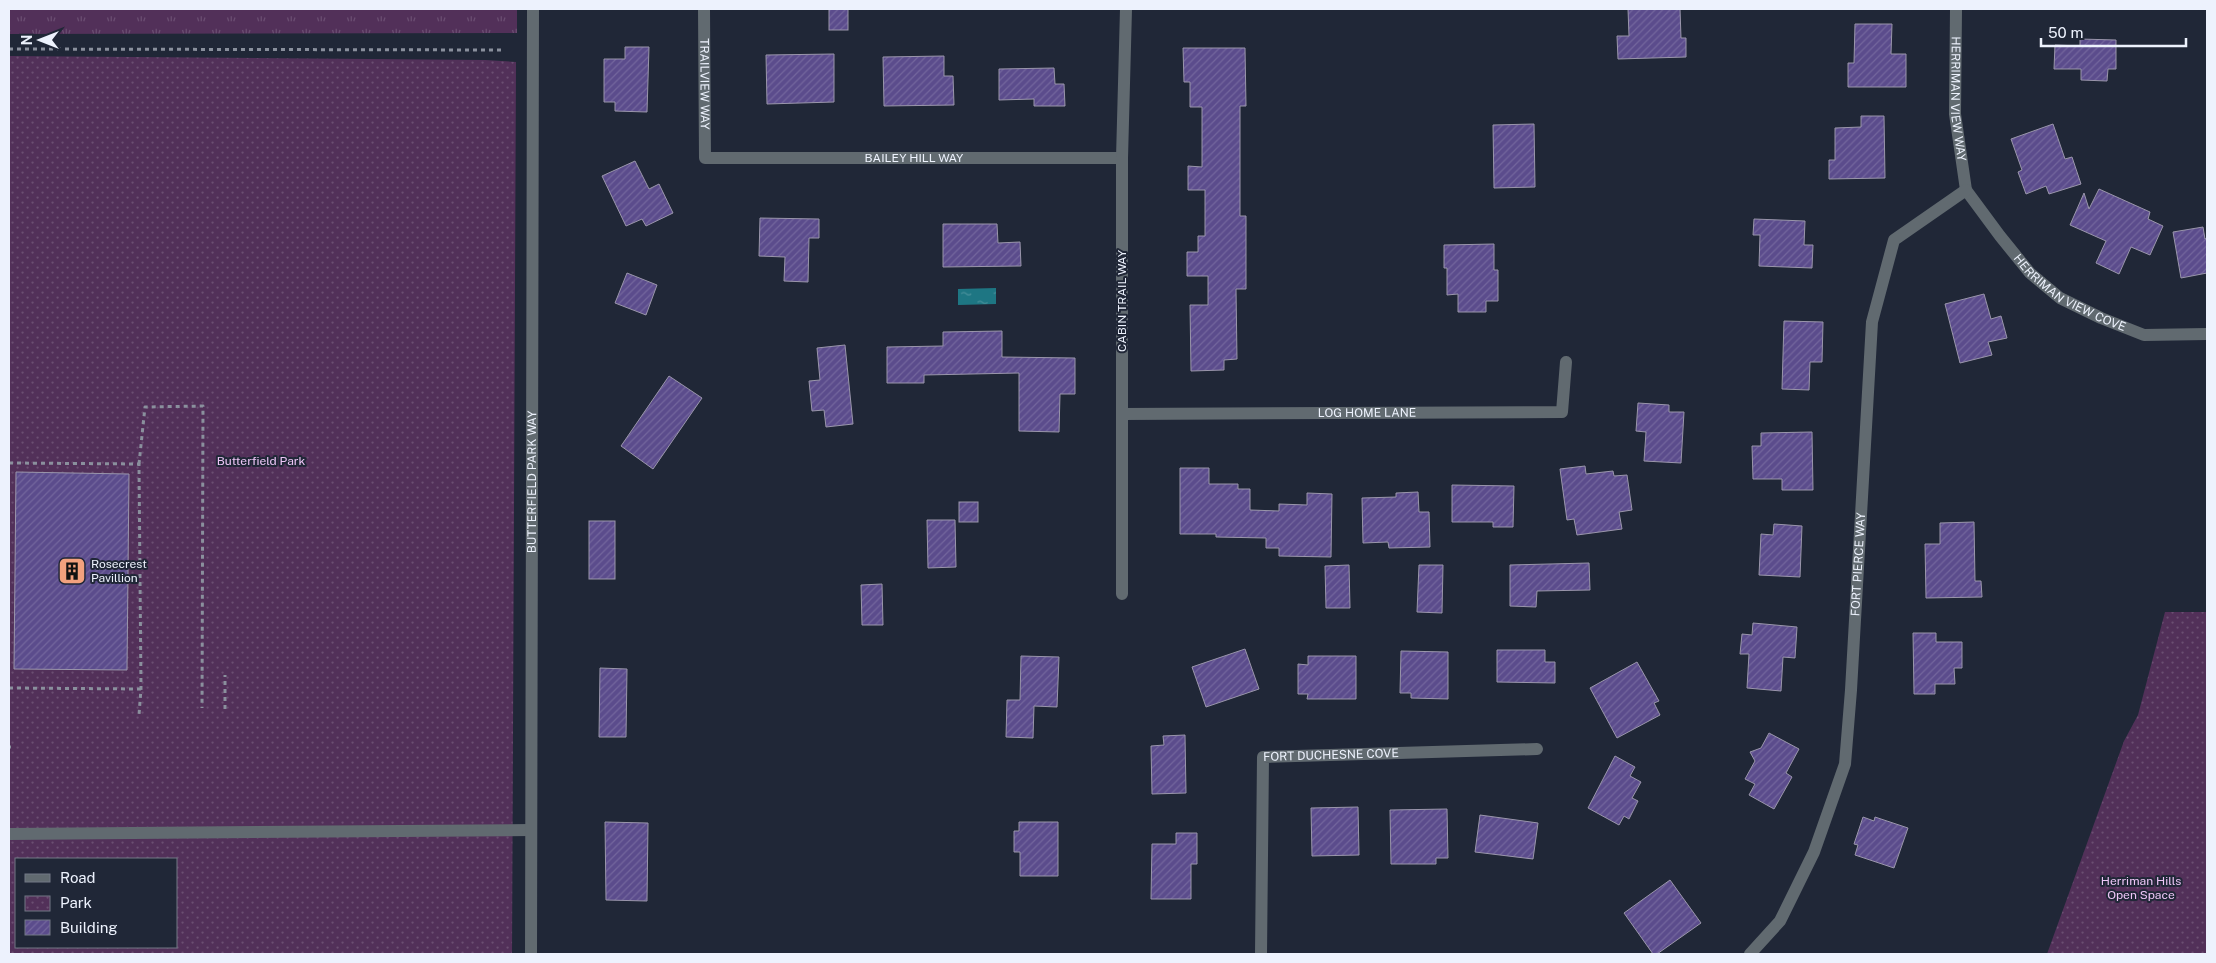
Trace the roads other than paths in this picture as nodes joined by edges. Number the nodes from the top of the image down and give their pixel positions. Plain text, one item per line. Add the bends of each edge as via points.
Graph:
1 (533, 9) edge
2 (704, 9) edge
3 (1126, 9) edge
4 (1956, 9) edge
5 (705, 158) joint
6 (1122, 158) junction
7 (1966, 190) junction
8 (2207, 334) edge
9 (1566, 362) dead end
10 (1122, 414) junction
11 (1122, 594) dead end
12 (1537, 749) dead end
13 (531, 830) junction
14 (9, 834) edge
15 (531, 954) edge
16 (1260, 954) edge
17 (1750, 954) edge

1 - 13 street, BUTTERFIELD PARK WAY
2 - 5 street, TRAILVIEW WAY
3 - 6 street, CABIN TRAIL WAY
4 - 7 street, HERRIMAN VIEW WAY via 1955,114
5 - 6 street, BAILEY HILL WAY
6 - 10 street, CABIN TRAIL WAY
7 - 8 street, HERRIMAN VIEW COVE via 2030,273 2060,298 2144,335
7 - 17 street, FORT PIERCE WAY via 1894,240 1872,322 1845,764 1814,852 1780,922
9 - 10 street, LOG HOME LANE via 1562,412
10 - 11 street, CABIN TRAIL WAY
12 - 16 street, FORT DUCHESNE COVE via 1263,757
13 - 14 street
13 - 15 street, BUTTERFIELD PARK WAY

